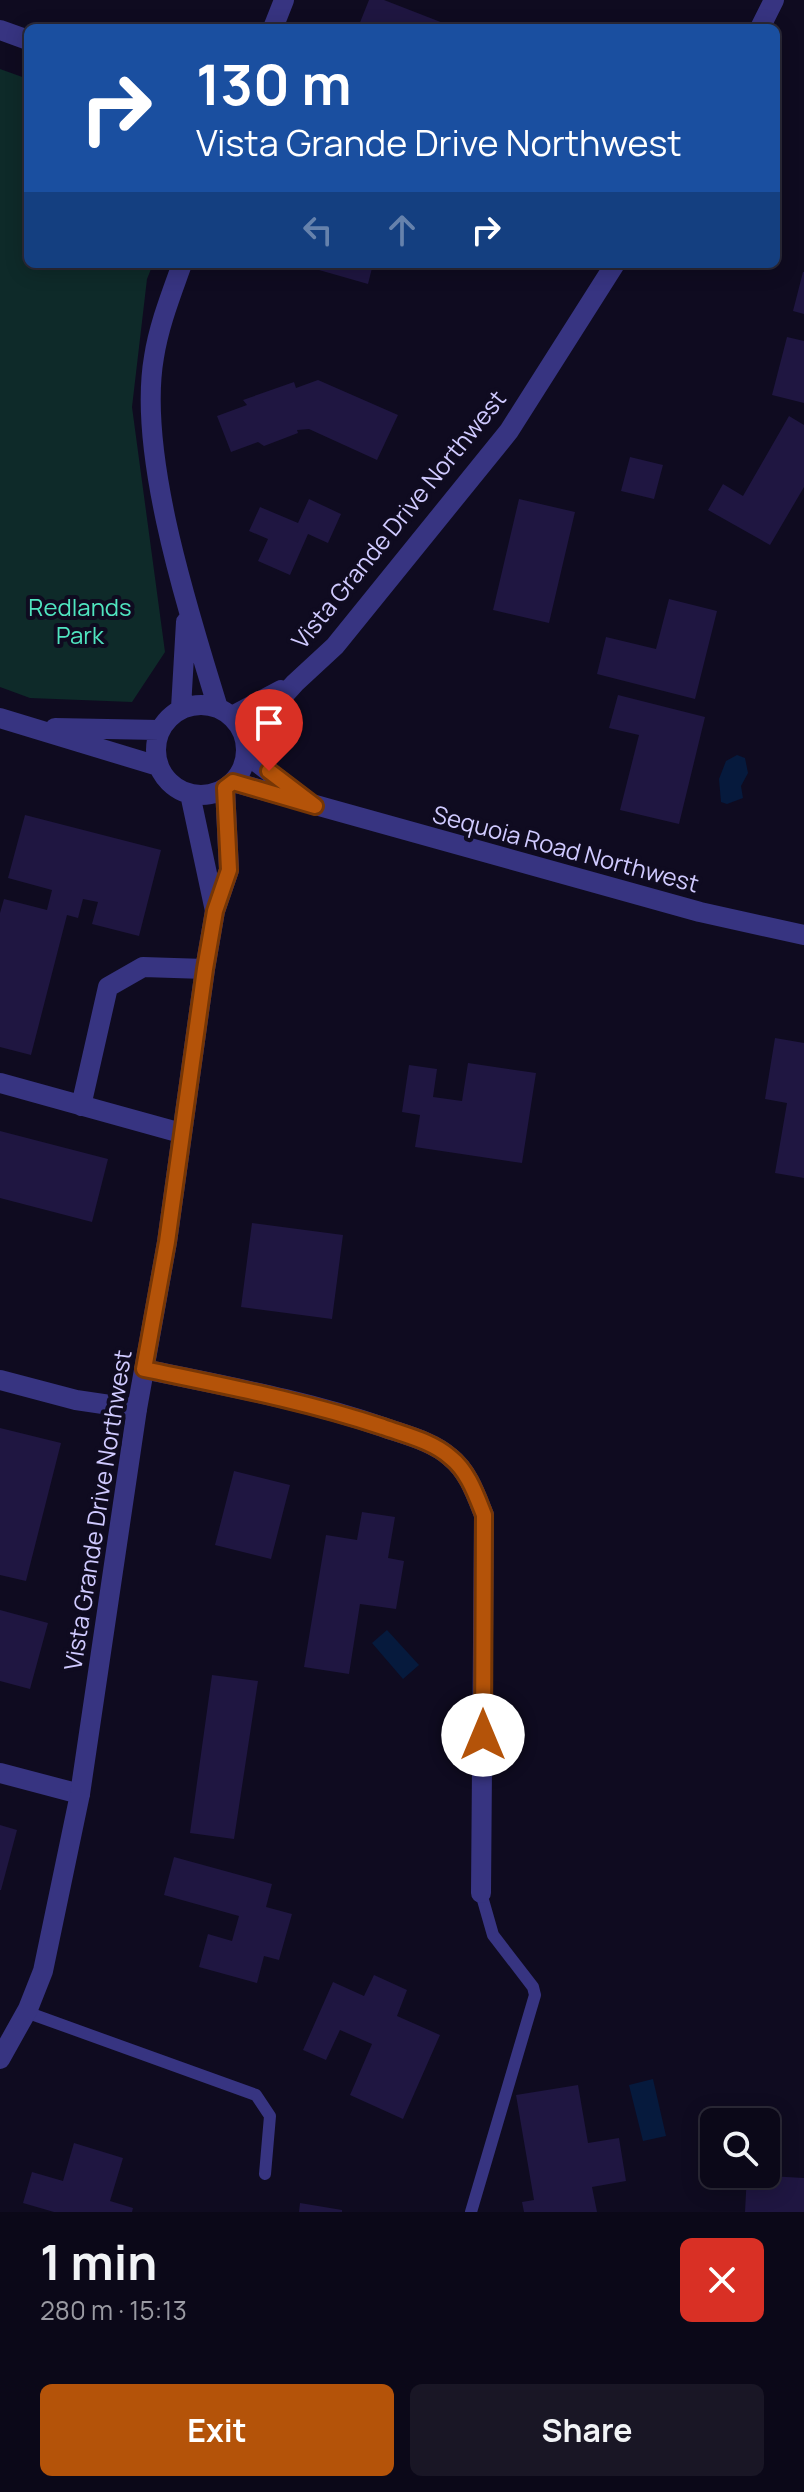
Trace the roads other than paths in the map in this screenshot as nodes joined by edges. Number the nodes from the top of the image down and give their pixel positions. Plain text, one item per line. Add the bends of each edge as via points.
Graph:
1 (284, 0) edge
2 (774, 0) edge
3 (275, 24) edge
4 (762, 24) edge
5 (0, 30) edge
6 (24, 39) edge
7 (181, 268) edge
8 (612, 268) edge
9 (187, 606) junction
10 (295, 683) junction
11 (181, 708) junction
12 (225, 712) junction
13 (0, 718) edge
14 (31, 727) junction
15 (159, 730) junction
16 (246, 746) junction
17 (158, 766) junction
18 (229, 785) junction
19 (190, 794) junction
20 (315, 806) junction
21 (215, 911) junction
22 (804, 935) edge
23 (205, 969) junction
24 (0, 1083) edge
25 (81, 1106) junction
26 (181, 1133) junction
27 (144, 1369) junction
28 (0, 1380) edge
29 (137, 1409) junction
30 (0, 1773) edge
31 (80, 1794) junction
32 (481, 1893) joint
33 (26, 2012) junction
34 (0, 2059) edge
35 (265, 2174) dead end
36 (471, 2212) edge

1 - 3 street
2 - 4 street
5 - 6 street
7 - 9 street via 153,359 150,408
8 - 10 street, Vista Grande Drive Northwest via 509,431 335,646
9 - 11 street
9 - 12 street
10 - 12 street
10 - 16 street
11 - 12 street via 203,704
11 - 15 street
12 - 16 street
13 - 14 street
14 - 15 street
14 - 17 street
15 - 17 street
16 - 18 street via 243,769
16 - 20 street, Sequoia Road Northwest
17 - 19 street via 175,787
18 - 19 street via 210,795
18 - 20 street, Sequoia Road Northwest
18 - 21 street, Vista Grande Drive Northwest via 229,870
19 - 21 street, Vista Grande Drive Northwest
20 - 22 street, Sequoia Road Northwest via 700,912
21 - 23 street, Vista Grande Drive Northwest
23 - 25 street via 143,967 108,987
23 - 26 street, Vista Grande Drive Northwest
24 - 25 street
25 - 26 street
26 - 27 street, Vista Grande Drive Northwest
27 - 29 street, Vista Grande Drive Northwest
27 - 32 street via 250,1389 423,1441 451,1457 471,1484 484,1515
28 - 29 street
29 - 31 street, Vista Grande Drive Northwest
30 - 31 street
31 - 33 street, Vista Grande Drive Northwest via 43,1971
32 - 36 lane via 493,1935 535,1995
33 - 34 street, Vista Grande Drive Northwest
33 - 35 lane via 256,2095 270,2116

